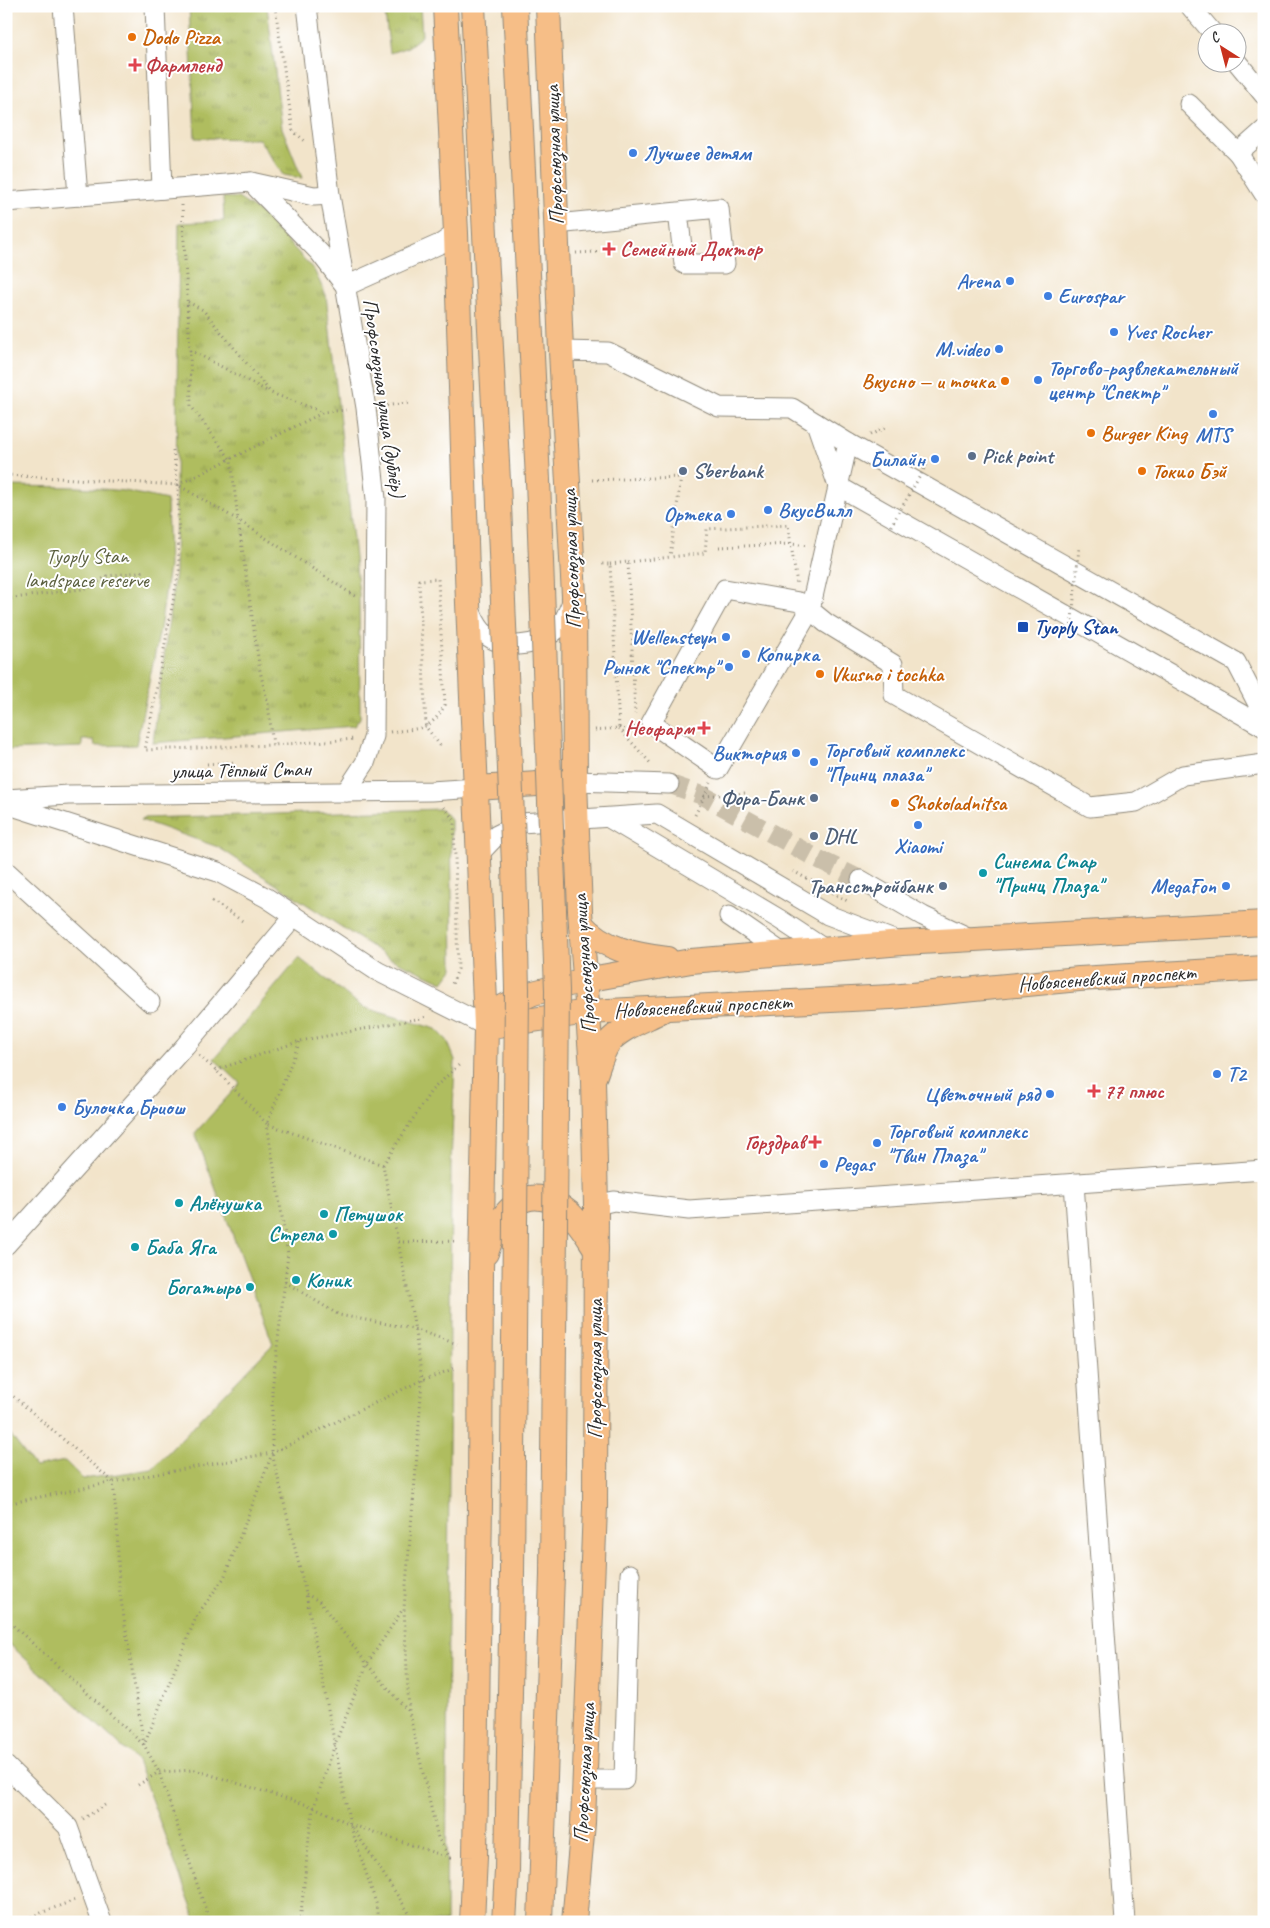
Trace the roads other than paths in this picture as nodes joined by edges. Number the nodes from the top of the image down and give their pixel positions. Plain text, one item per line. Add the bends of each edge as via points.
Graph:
1 (63, 6) edge
2 (155, 6) edge
3 (307, 6) edge
4 (445, 6) edge
5 (473, 6) edge
6 (515, 6) edge
7 (548, 6) edge
8 (1190, 6) edge
9 (1204, 22) edge
10 (1245, 72) edge
11 (1264, 95) edge
12 (1189, 104) dead end
13 (1264, 130) edge
14 (1238, 153) junction
15 (251, 182) junction
16 (162, 188) junction
17 (1264, 194) edge
18 (330, 195) junction
19 (78, 196) junction
20 (6, 202) edge
21 (678, 212) dead end
22 (556, 224) junction
23 (456, 233) junction
24 (346, 286) junction
25 (561, 351) junction
26 (816, 423) junction
27 (848, 443) junction
28 (838, 486) junction
29 (574, 596) junction
30 (468, 603) junction
31 (805, 606) junction
32 (1264, 716) edge
33 (1264, 727) edge
34 (1264, 764) edge
35 (582, 781) junction
36 (669, 784) tunnel mouth
37 (476, 788) junction
38 (346, 792) junction
39 (6, 799) edge
40 (6, 804) edge
41 (609, 818) junction
42 (577, 820) junction
43 (479, 854) junction
44 (6, 871) edge
45 (861, 880) tunnel mouth
46 (729, 916) dead end
47 (294, 917) junction
48 (582, 924) junction
49 (1264, 924) edge
50 (973, 939) junction
51 (902, 943) junction
52 (826, 950) junction
53 (784, 954) junction
54 (691, 961) junction
55 (1264, 968) edge
56 (585, 980) junction
57 (150, 1002) dead end
58 (669, 1007) junction
59 (588, 1012) junction
60 (486, 1026) junction
61 (592, 1081) junction
62 (1264, 1170) edge
63 (1074, 1183) junction
64 (596, 1205) junction
65 (6, 1245) edge
66 (596, 1249) junction
67 (481, 1270) junction
68 (630, 1574) dead end
69 (6, 1766) edge
70 (584, 1780) junction
71 (102, 1922) edge
72 (472, 1922) edge
73 (504, 1922) edge
74 (540, 1922) edge
75 (574, 1922) edge
76 (1125, 1922) edge

1 - 19 street
2 - 16 street
3 - 18 street, Профсоюзная улица (дублёр)
4 - 23 main road
5 - 73 main road, bridge via 498,481 517,988 512,1574
6 - 74 main road, Профсоюзная улица, bridge via 538,480 557,990 552,1575
7 - 22 main road, Профсоюзная улица
8 - 9 street
10 - 11 street
12 - 14 street
13 - 14 street
14 - 17 street
15 - 16 street
15 - 18 street via 314,196
15 - 24 street via 320,253
16 - 19 street
18 - 24 street, Профсоюзная улица (дублёр)
19 - 20 street
21 - 22 street
22 - 25 main road, Профсоюзная улица
23 - 24 street via 442,243
23 - 30 main road
24 - 38 street, Профсоюзная улица (дублёр) via 366,408 376,499 374,736 365,763
25 - 26 street via 608,352 719,407 792,408
25 - 29 main road, Профсоюзная улица
26 - 27 street
26 - 28 street
27 - 28 street
27 - 32 street via 1236,662
28 - 31 street
28 - 33 street
29 - 30 street via 560,626 548,637 531,644 512,645 495,641 474,619
29 - 35 main road, Профсоюзная улица
30 - 37 main road
31 - 31 street via 718,769 651,723 726,589
31 - 34 street via 826,623 894,664 894,695 1090,807 1136,802 1183,775
35 - 36 street
35 - 37 main road
35 - 42 main road, Профсоюзная улица
37 - 38 street, улица Тёплый Стан
37 - 43 main road
38 - 39 street, улица Тёплый Стан via 68,795
40 - 47 street via 218,872 267,898
41 - 42 street
41 - 51 street via 657,814 828,915
41 - 52 street
42 - 43 street via 521,824 497,835
42 - 48 main road, Профсоюзная улица
43 - 60 main road
44 - 57 street
45 - 50 street via 922,916
46 - 53 street
47 - 60 street via 377,970
47 - 65 street via 185,1046
48 - 54 main road via 589,933 625,952
48 - 56 main road, Профсоюзная улица
49 - 50 main road, Новоясеневский проспект
50 - 51 main road, Новоясеневский проспект
51 - 52 main road, Новоясеневский проспект
52 - 53 main road, Новоясеневский проспект
53 - 54 main road, Новоясеневский проспект
54 - 56 main road, Новоясеневский проспект
55 - 58 main road, Новоясеневский проспект via 1079,979 891,997
56 - 59 main road, Профсоюзная улица
56 - 60 main road, Новоясеневский проспект via 533,994 505,1006
58 - 59 main road, Новоясеневский проспект
58 - 61 main road via 633,1025 610,1042 603,1051
59 - 60 main road, Новоясеневский проспект
59 - 61 main road, Профсоюзная улица
60 - 67 main road
61 - 64 main road, Профсоюзная улица
62 - 63 street
63 - 64 street via 689,1210 614,1201
63 - 76 street
64 - 66 main road, Профсоюзная улица
66 - 67 main road via 570,1212 549,1198 525,1199 507,1211 492,1234
66 - 70 main road, Профсоюзная улица via 595,1507
67 - 72 main road
68 - 70 street via 624,1780
69 - 71 street via 68,1828
70 - 75 main road, Профсоюзная улица

